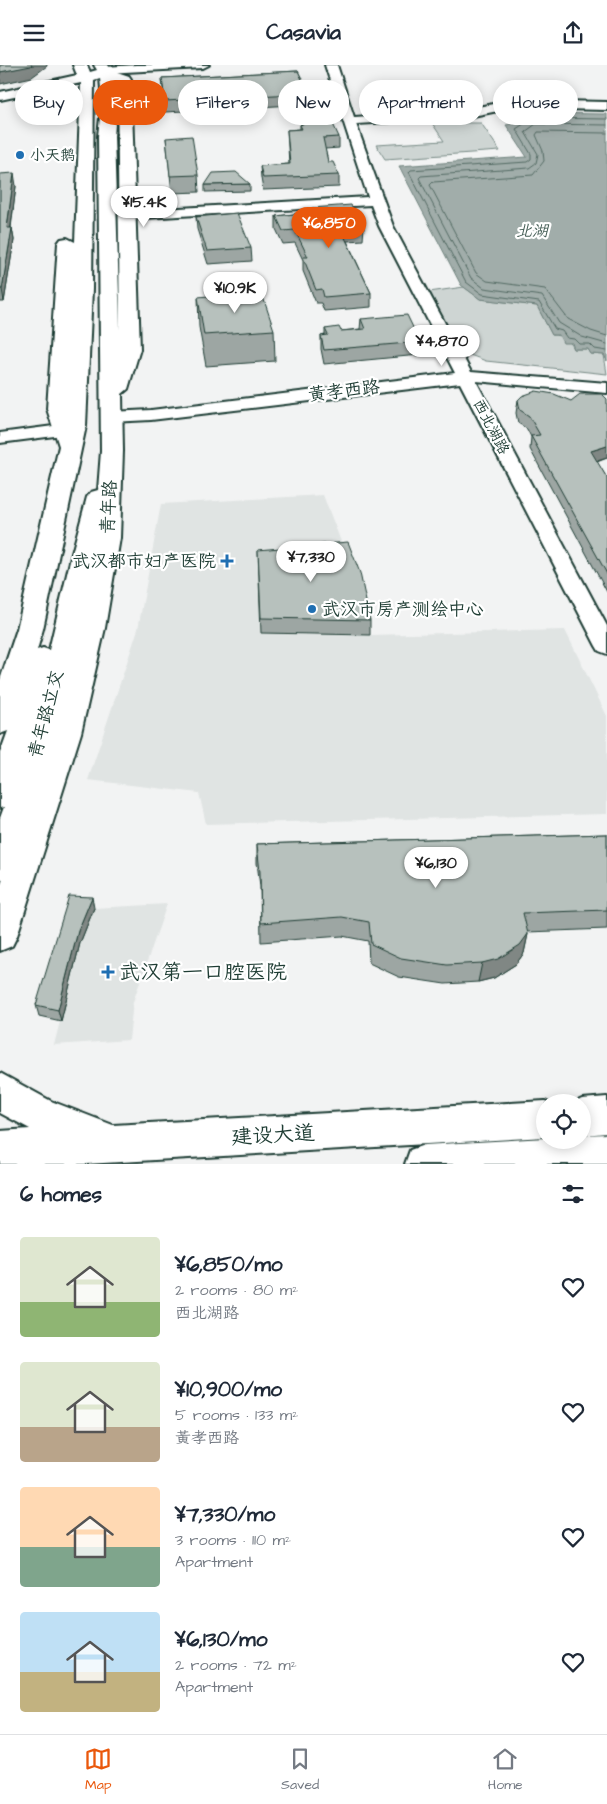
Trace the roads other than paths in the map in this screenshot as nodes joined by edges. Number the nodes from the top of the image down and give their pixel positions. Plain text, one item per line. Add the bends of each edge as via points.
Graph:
1 (203, 65) edge
2 (332, 65) edge
3 (61, 69) dead end
4 (94, 70) edge
5 (42, 80) edge
6 (51, 80) edge
7 (337, 80) edge
8 (15, 88) edge
9 (0, 91) edge
10 (15, 96) edge
11 (0, 97) edge
12 (607, 106) edge
13 (349, 121) joint
14 (83, 122) edge
15 (66, 125) edge
16 (87, 127) junction
17 (376, 201) junction
18 (127, 215) junction
19 (464, 377) junction
20 (607, 388) edge
21 (111, 413) junction
22 (69, 428) junction
23 (0, 439) edge
24 (112, 451) junction
25 (70, 455) junction
26 (74, 557) junction
27 (607, 646) edge
28 (1, 718) edge
29 (0, 796) edge
30 (0, 867) edge
31 (0, 936) edge
32 (0, 1091) edge
33 (607, 1115) edge
34 (591, 1116) edge
35 (536, 1120) edge
36 (115, 1144) junction
37 (0, 1150) edge
38 (607, 1153) edge
39 (424, 1164) edge

1 - 4 street
2 - 7 street, 西北湖路
3 - 5 main road
4 - 6 main road
4 - 11 main road
4 - 16 main road via 88,83
4 - 18 main road via 124,79
4 - 21 main road, 青年路 via 109,92 106,136
8 - 9 main road
10 - 11 main road
12 - 13 street via 513,104 463,114
13 - 17 street, 西北湖路
14 - 16 main road
15 - 22 main road via 58,409
16 - 22 main road via 83,289
17 - 18 street
17 - 19 street, 西北湖路
18 - 21 main road via 130,349
19 - 20 street, 黄孝西路 via 484,376
19 - 21 street, 黄孝西路 via 151,415
19 - 27 street, 西北湖路
21 - 24 main road, 青年路
22 - 23 street
22 - 25 main road
24 - 26 main road
24 - 31 main road, 青年路 via 108,538 92,628 67,733
25 - 26 main road
25 - 28 main road via 30,629
26 - 29 main road, 青年路立交 via 34,697
26 - 30 main road, 青年路立交 via 50,709
32 - 36 main road via 20,1106 49,1120
33 - 34 main road
35 - 36 main road, 建设大道
36 - 37 main road, 建设大道
38 - 39 main road

